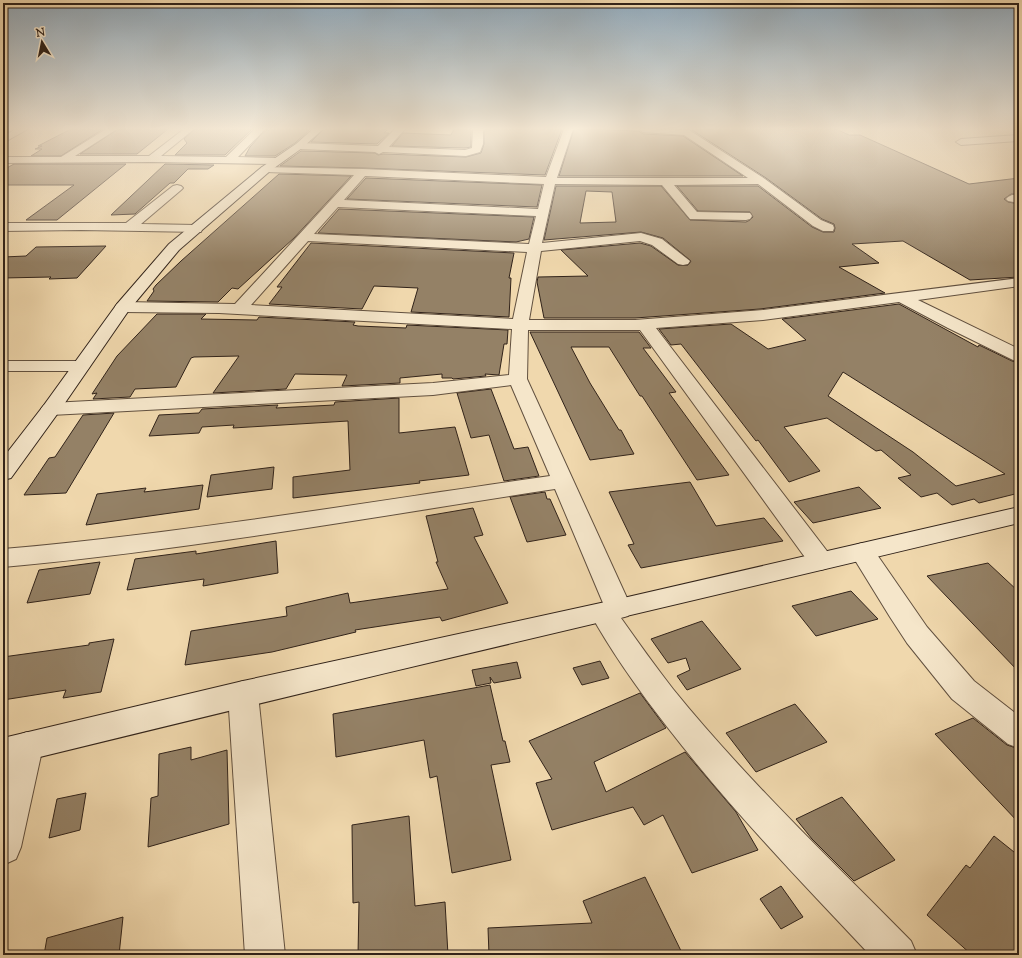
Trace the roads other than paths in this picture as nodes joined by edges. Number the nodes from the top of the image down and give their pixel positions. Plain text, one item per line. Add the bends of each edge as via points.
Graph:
1 (261, 174) edge
2 (361, 174) edge
3 (398, 174) edge
4 (553, 174) edge
5 (750, 174) edge
6 (550, 181) junction
7 (761, 181) junction
8 (666, 183) junction
9 (177, 188) dead end
10 (335, 203) junction
11 (542, 213) junction
12 (746, 216) dead end
13 (3, 227) edge
14 (129, 227) junction
15 (828, 228) dead end
16 (196, 229) junction
17 (303, 237) junction
18 (535, 248) junction
19 (684, 261) dead end
20 (1019, 282) edge
21 (903, 298) junction
22 (123, 308) junction
23 (238, 310) junction
24 (644, 324) junction
25 (520, 325) junction
26 (1019, 356) edge
27 (3, 366) edge
28 (81, 366) junction
29 (518, 379) junction
30 (51, 409) junction
31 (3, 473) edge
32 (563, 481) junction
33 (1019, 515) edge
34 (862, 552) junction
35 (3, 558) edge
36 (821, 561) junction
37 (611, 611) junction
38 (243, 694) junction
39 (1019, 734) edge
40 (15, 749) edge
41 (3, 847) edge
42 (265, 955) edge
43 (897, 955) edge

1 - 16 street
2 - 10 street
3 - 6 street
4 - 6 street
5 - 7 street
6 - 8 street
6 - 11 street
7 - 8 street
7 - 15 street via 817,223
8 - 12 street via 694,216
9 - 14 street
10 - 11 street
10 - 17 street
11 - 18 street
13 - 14 street
14 - 16 street
16 - 22 street via 174,248
17 - 18 street
17 - 23 street
18 - 19 street via 641,237 657,242
18 - 25 street
20 - 21 street via 939,291
21 - 24 street via 763,315
21 - 26 street
22 - 23 street
22 - 28 street
23 - 25 street
24 - 25 street
24 - 36 street
25 - 29 street
27 - 28 street
28 - 30 street
29 - 30 street via 432,389
29 - 32 street
30 - 31 street
32 - 35 street via 219,532
32 - 37 street
33 - 34 street
34 - 36 street
34 - 39 street via 916,635 958,684
36 - 37 street
37 - 38 street
37 - 43 street via 663,699 700,744 779,833
38 - 40 street
38 - 42 street
40 - 41 street

